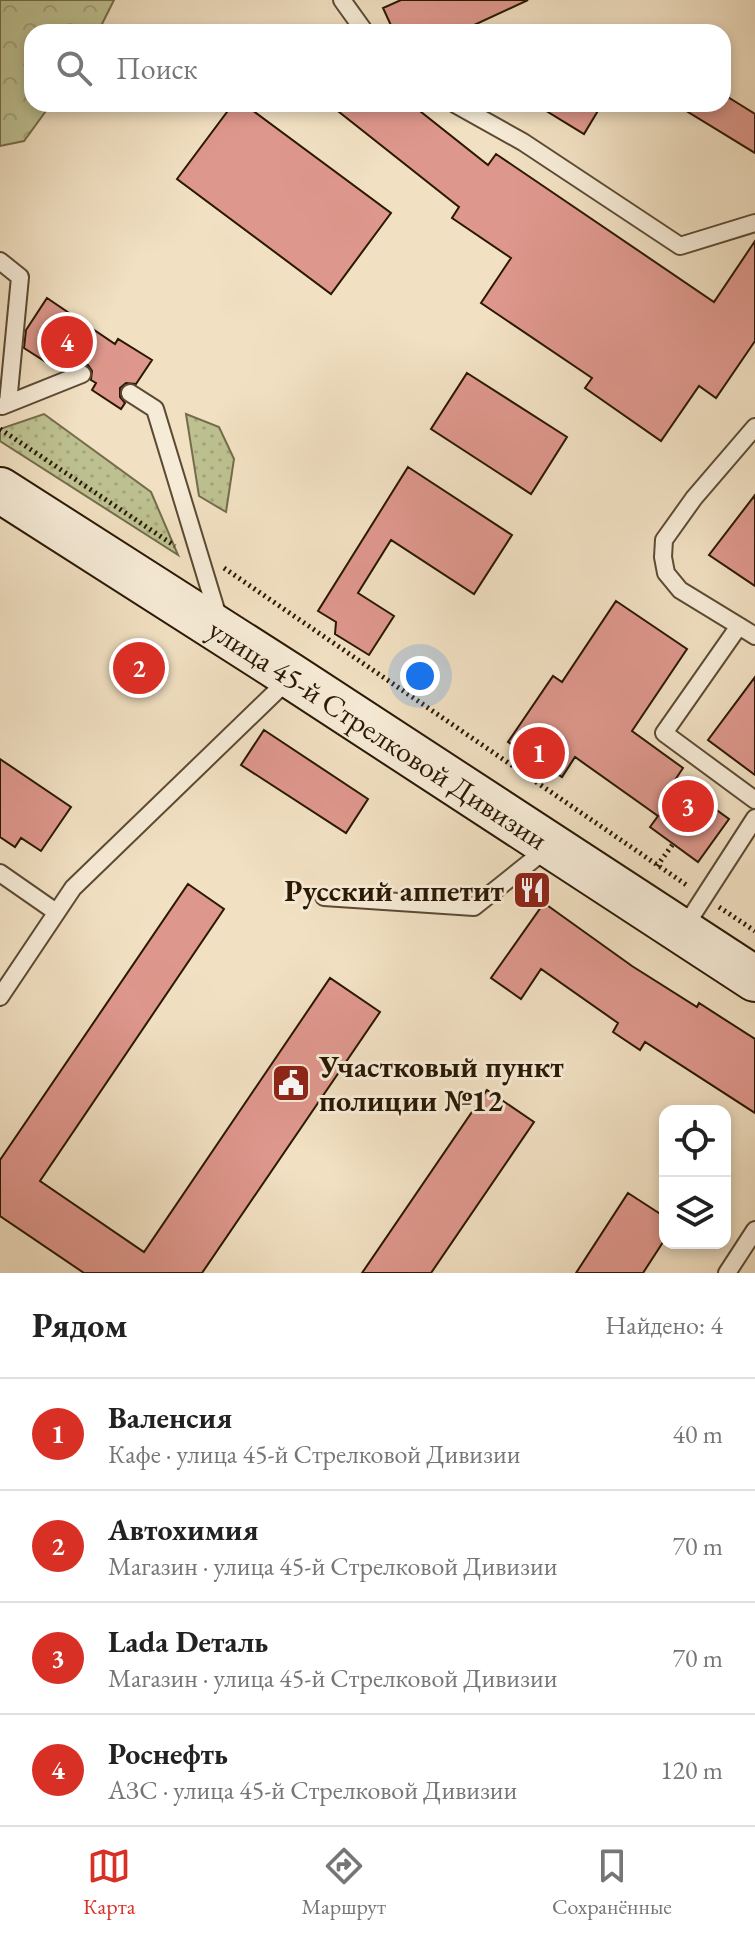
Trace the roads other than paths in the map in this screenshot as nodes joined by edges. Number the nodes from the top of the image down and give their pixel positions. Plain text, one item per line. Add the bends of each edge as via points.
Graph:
1 (342, 0) edge
2 (359, 24) edge
3 (469, 112) edge
4 (755, 223) edge
5 (0, 261) edge
6 (82, 374) dead end
7 (130, 393) dead end
8 (4, 405) edge
9 (755, 427) edge
10 (0, 490) edge
11 (739, 626) junction
12 (223, 633) junction
13 (755, 636) edge
14 (291, 676) junction
15 (755, 800) edge
16 (755, 818) edge
17 (550, 846) junction
18 (0, 873) edge
19 (324, 897) dead end
20 (56, 912) junction
21 (693, 914) junction
22 (755, 979) edge
23 (0, 997) edge
24 (755, 1230) edge
25 (727, 1273) edge

1 - 2 lane
3 - 4 lane via 680,246
5 - 8 lane via 20,277
6 - 8 lane
7 - 12 lane via 155,409
9 - 11 lane via 664,540 666,573 680,590
10 - 12 main road, улица 45-й Стрелковой Дивизии
11 - 13 lane
11 - 15 lane via 664,733
12 - 14 main road, улица 45-й Стрелковой Дивизии
14 - 17 main road, улица 45-й Стрелковой Дивизии
14 - 20 lane via 73,888
16 - 21 lane
17 - 19 lane via 474,907
17 - 21 main road, улица 45-й Стрелковой Дивизии
18 - 20 lane
20 - 23 lane
21 - 22 main road, улица 45-й Стрелковой Дивизии
24 - 25 lane

